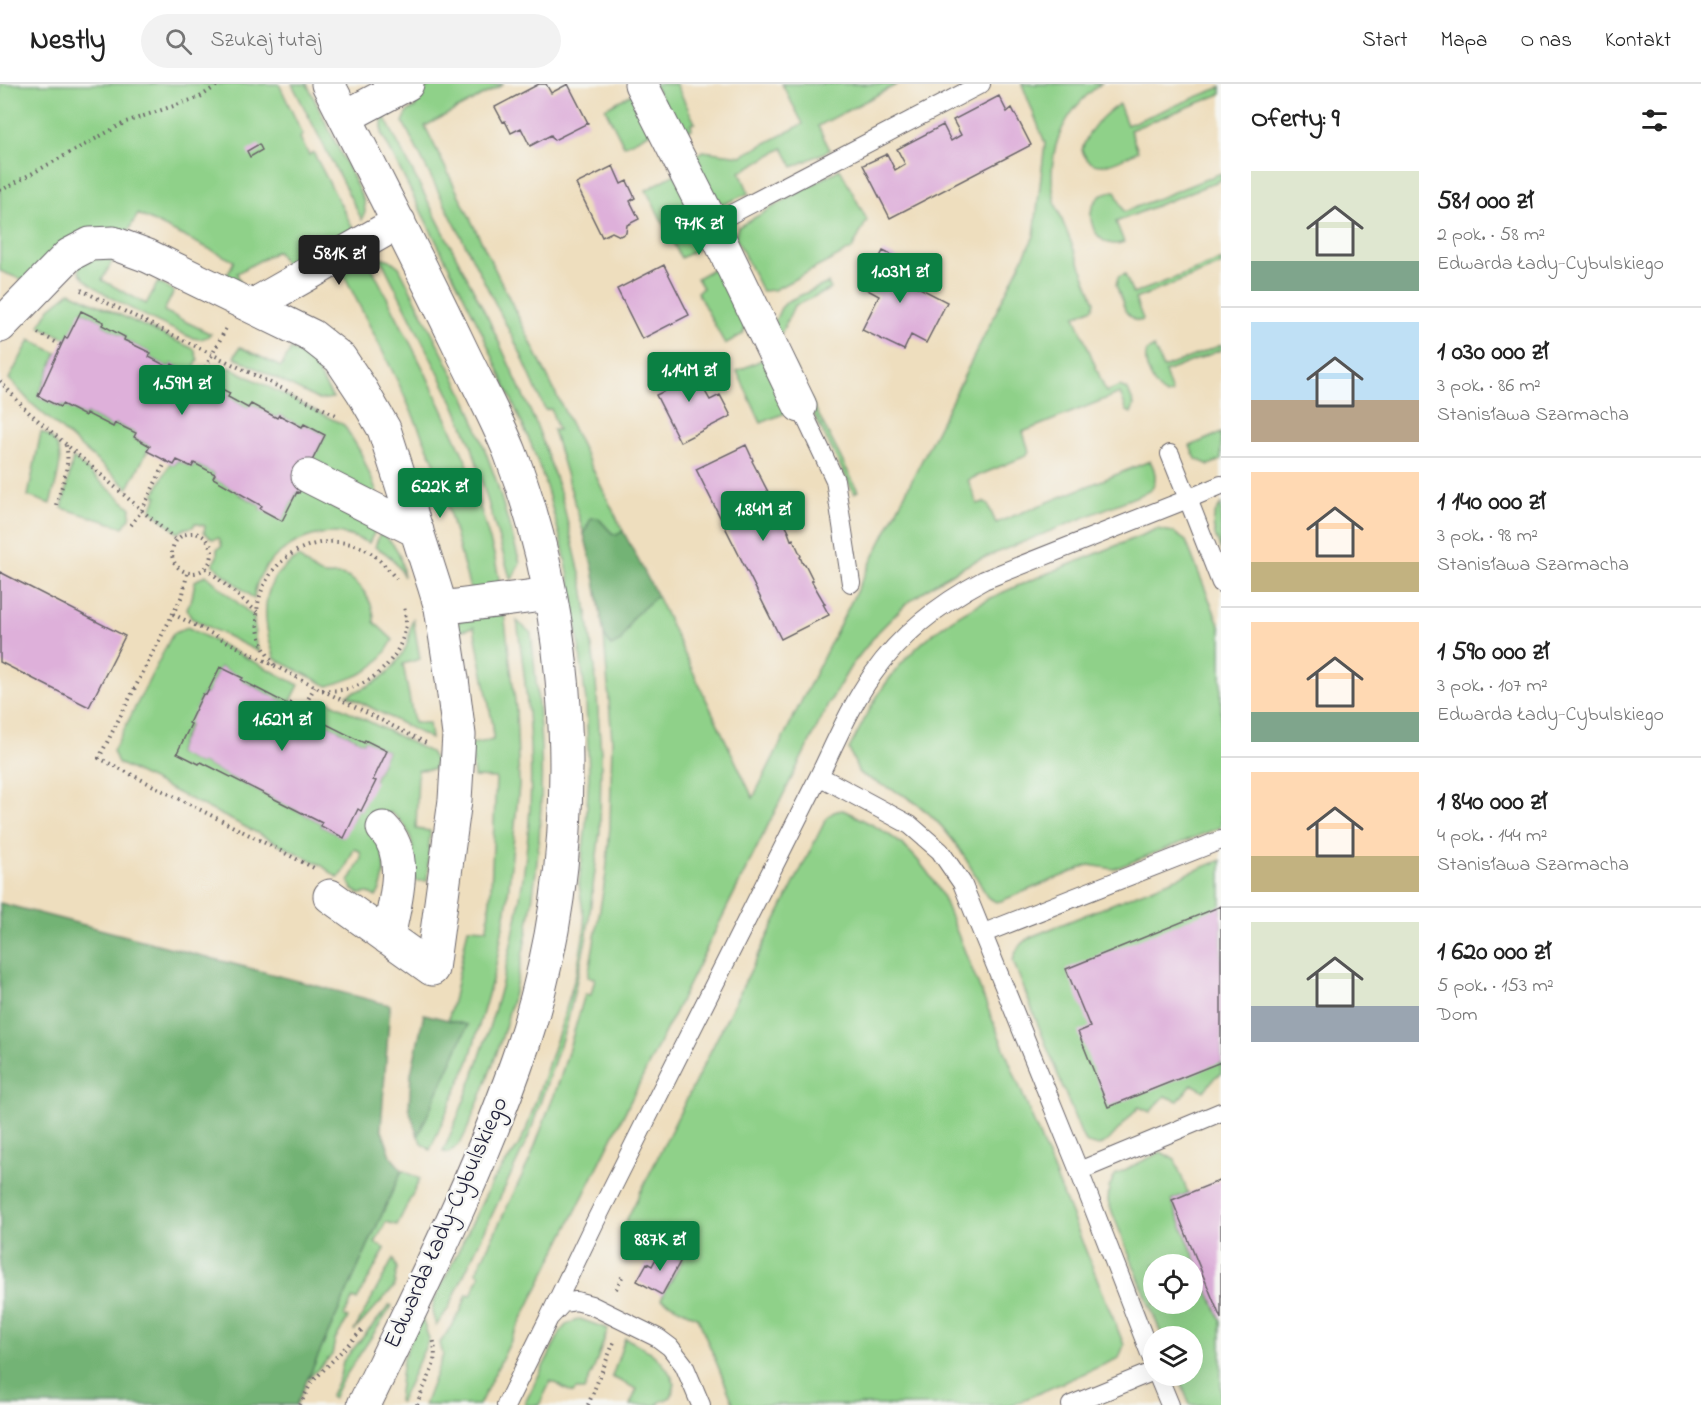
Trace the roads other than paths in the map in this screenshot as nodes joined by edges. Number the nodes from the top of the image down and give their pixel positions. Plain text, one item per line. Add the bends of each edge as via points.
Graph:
1 (328, 84) edge
2 (406, 84) edge
3 (641, 84) edge
4 (981, 84) edge
5 (345, 117) junction
6 (399, 222) junction
7 (712, 224) junction
8 (246, 304) junction
9 (0, 326) edge
10 (800, 406) joint
11 (1170, 454) dead end
12 (308, 476) dead end
13 (1221, 485) edge
14 (1188, 499) junction
15 (417, 531) junction
16 (850, 583) dead end
17 (1221, 583) edge
18 (550, 594) junction
19 (441, 608) junction
20 (819, 776) junction
21 (383, 828) dead end
22 (1221, 840) edge
23 (326, 884) road end
24 (984, 933) junction
25 (388, 938) junction
26 (1221, 1112) edge
27 (1079, 1171) junction
28 (549, 1318) junction
29 (1143, 1336) edge
30 (1143, 1376) edge
31 (1162, 1386) edge
32 (364, 1405) edge
33 (506, 1405) edge
34 (701, 1405) edge
35 (1071, 1405) edge
36 (1170, 1405) edge

1 - 5 street, Edwarda Łady-Cybulskiego
2 - 5 street
3 - 7 street
4 - 7 lane
5 - 6 street, Edwarda Łady-Cybulskiego
6 - 8 street
6 - 18 street, Edwarda Łady-Cybulskiego via 510,451
7 - 10 street
8 - 9 street via 148,256 113,243 90,243 69,255
8 - 15 street via 312,336 340,358 384,429
10 - 16 lane via 835,480
11 - 14 lane
12 - 15 street
13 - 14 lane
14 - 17 lane
14 - 20 lane via 984,580 954,596 896,646 873,674
15 - 19 street
18 - 19 street
18 - 32 street, Edwarda Łady-Cybulskiego via 564,682 566,750 562,854 542,973 495,1123 460,1207
19 - 25 street via 459,735 455,800 432,969
20 - 24 lane via 910,825 939,851 962,883
20 - 28 lane
21 - 25 street via 398,853 398,883
22 - 24 lane
23 - 25 street
24 - 27 lane
26 - 27 lane
27 - 29 lane
28 - 33 lane
28 - 34 lane via 563,1303 576,1301 658,1338 684,1365
30 - 35 lane
31 - 36 lane

